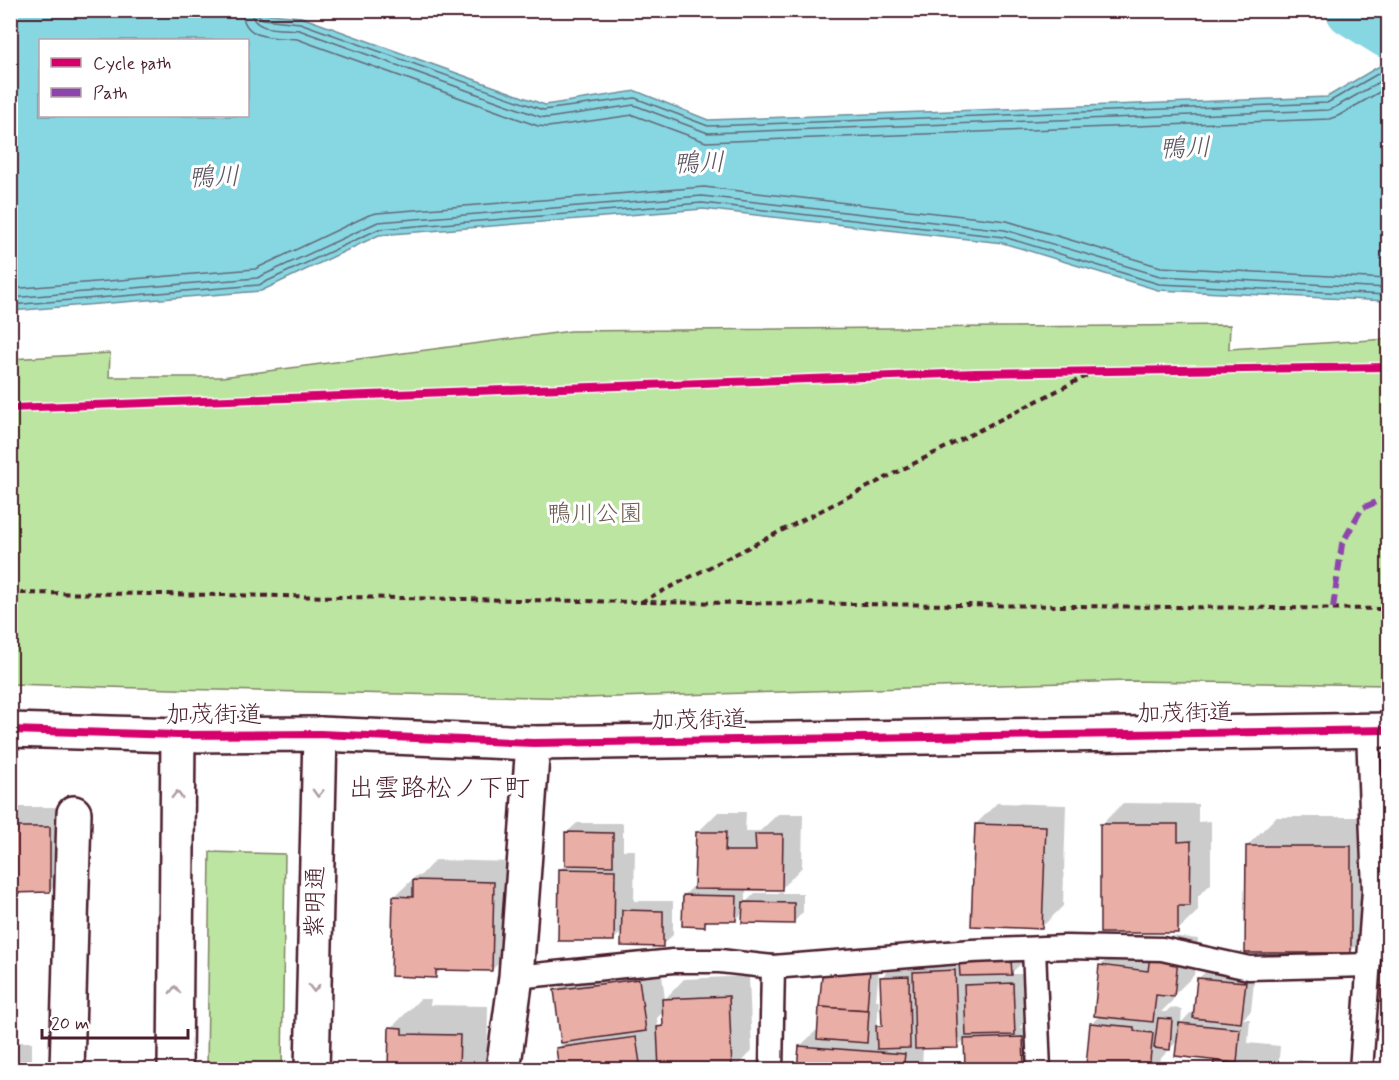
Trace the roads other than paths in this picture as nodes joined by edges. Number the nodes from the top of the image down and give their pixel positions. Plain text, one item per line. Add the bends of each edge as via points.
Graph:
1 (10, 730) edge
2 (1378, 730) edge
3 (320, 734) junction
4 (178, 735) junction
5 (533, 743) junction
6 (74, 813) dead end
7 (1381, 890) edge
8 (1034, 949) junction
9 (1368, 964) junction
10 (773, 966) junction
11 (516, 977) junction
12 (67, 1070) edge
13 (175, 1070) edge
14 (312, 1070) edge
15 (503, 1070) edge
16 (771, 1070) edge
17 (1039, 1070) edge
18 (1361, 1070) edge

1 - 4 street, 加茂街道
2 - 5 street, 加茂街道
2 - 7 lane
3 - 4 street, 加茂街道
3 - 5 street, 加茂街道
3 -> 14 street, 紫明通
13 -> 4 street
5 - 11 street
6 - 12 street
7 - 9 lane
8 - 9 lane via 1162,949 1249,968
8 - 10 lane
8 - 17 lane
9 - 18 lane
10 - 11 lane via 672,962
10 - 16 lane
11 - 15 street

